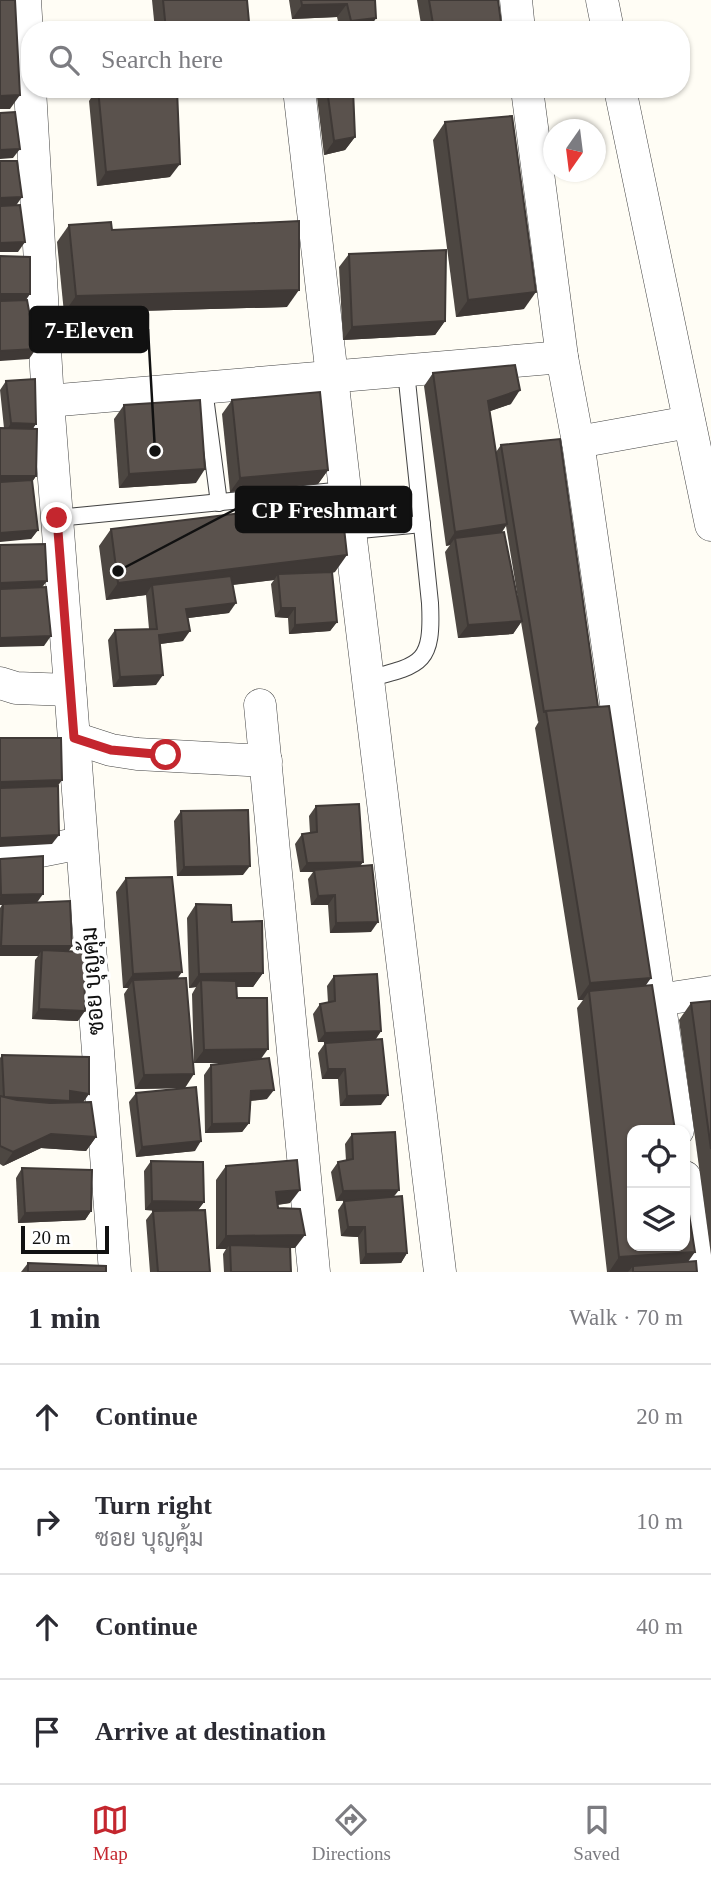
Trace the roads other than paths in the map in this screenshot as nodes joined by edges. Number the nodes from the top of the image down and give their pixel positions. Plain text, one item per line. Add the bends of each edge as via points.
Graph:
1 (25, 0) edge
2 (516, 0) edge
3 (602, 0) edge
4 (26, 21) edge
5 (518, 21) edge
6 (606, 21) edge
7 (31, 98) edge
8 (300, 98) edge
9 (528, 98) edge
10 (623, 98) edge
11 (562, 357) junction
12 (406, 370) junction
13 (331, 377) junction
14 (204, 389) junction
15 (48, 401) junction
16 (689, 422) junction
17 (578, 442) junction
18 (345, 490) junction
19 (219, 503) junction
20 (57, 518) junction
21 (422, 524) junction
22 (711, 525) edge
23 (349, 531) junction
24 (367, 679) junction
25 (0, 683) edge
26 (70, 691) junction
27 (260, 705) dead end
28 (74, 738) junction
29 (266, 761) junction
30 (81, 843) junction
31 (0, 859) edge
32 (711, 992) edge
33 (658, 1000) junction
34 (677, 1125) edge
35 (687, 1188) edge
36 (115, 1272) edge
37 (314, 1272) edge
38 (440, 1272) edge
39 (699, 1272) edge

1 - 4 street
2 - 5 street
3 - 6 street
7 - 15 street, ซอย บุญคุ้ม
8 - 13 street
9 - 11 street
10 - 16 street
11 - 12 street
11 - 17 street
12 - 13 street
12 - 21 lane
13 - 14 street
13 - 18 street
14 - 15 street
14 - 19 lane
15 - 20 street, ซอย บุญคุ้ม
16 - 17 street
16 - 22 street
17 - 33 street
18 - 19 lane
18 - 23 street
19 - 20 lane
20 - 26 street, ซอย บุญคุ้ม
21 - 23 lane
21 - 24 lane via 431,629 428,645 419,661 406,669
23 - 24 street
24 - 38 street
25 - 26 street
26 - 28 street, ซอย บุญคุ้ม
27 - 29 street
28 - 29 street via 137,754
28 - 30 street, ซอย บุญคุ้ม
29 - 37 street
30 - 31 street
30 - 36 street, ซอย บุญคุ้ม
32 - 33 street
33 - 34 street
35 - 39 street

